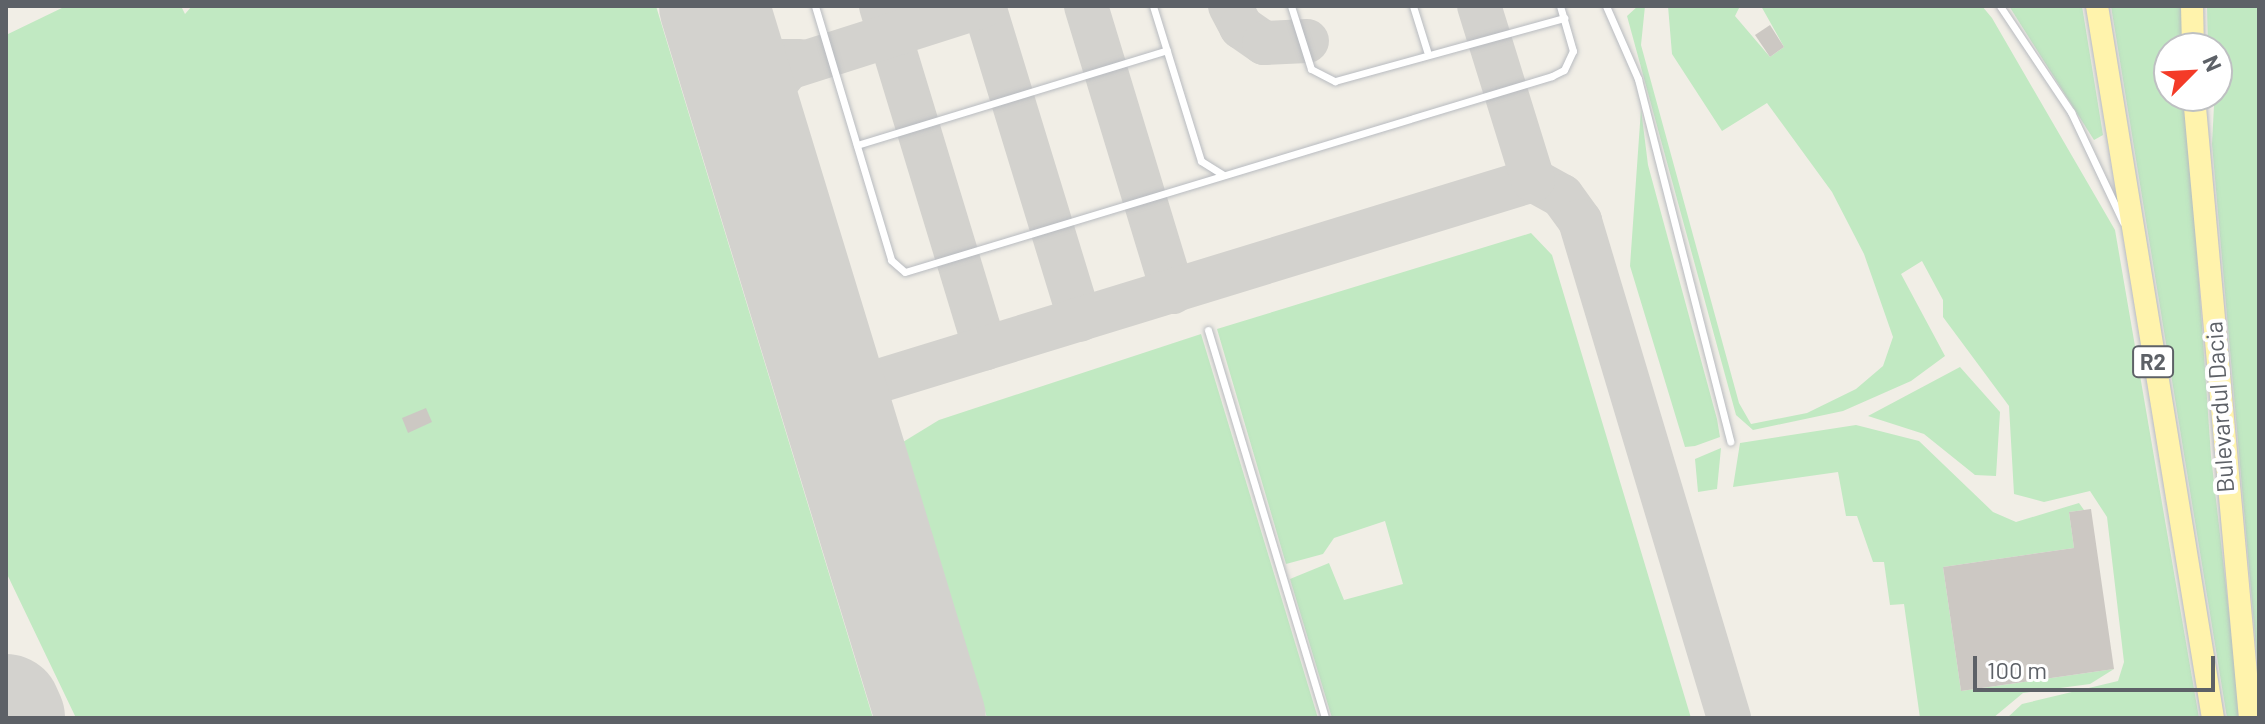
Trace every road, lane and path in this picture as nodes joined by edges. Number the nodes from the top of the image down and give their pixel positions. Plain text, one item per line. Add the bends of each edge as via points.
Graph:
1 (815, 6) edge
2 (1153, 6) edge
3 (1291, 6) edge
4 (1413, 6) edge
5 (1560, 6) edge
6 (2000, 6) edge
7 (2097, 6) edge
8 (2192, 6) edge
9 (1611, 8) edge
10 (1564, 18) junction
11 (2193, 32) edge
12 (1167, 50) junction
13 (1427, 51) junction
14 (2195, 112) edge
15 (857, 145) junction
16 (1201, 161) junction
17 (1225, 175) junction
18 (1189, 186) junction
19 (2136, 256) junction
20 (1208, 330) dead end
21 (1730, 441) dead end
22 (1325, 718) edge
23 (2213, 718) edge
24 (2250, 718) edge

1 - 15 lane
2 - 12 lane
3 - 13 lane via 1311,69 1325,79
4 - 13 lane
5 - 10 lane
6 - 19 lane, Bulevardul Dacia via 2071,112
7 - 19 main road, Bulevardul Dacia / R2
8 - 11 main road
9 - 21 lane via 1638,79
10 - 13 lane via 1446,53
10 - 17 lane via 1573,51 1564,70
12 - 15 lane
12 - 16 lane
14 - 24 main road, Bulevardul Dacia
15 - 18 lane via 891,260 905,272
16 - 17 lane
16 - 18 lane
17 - 18 lane
19 - 23 main road, Bulevardul Dacia / R2
20 - 22 lane

